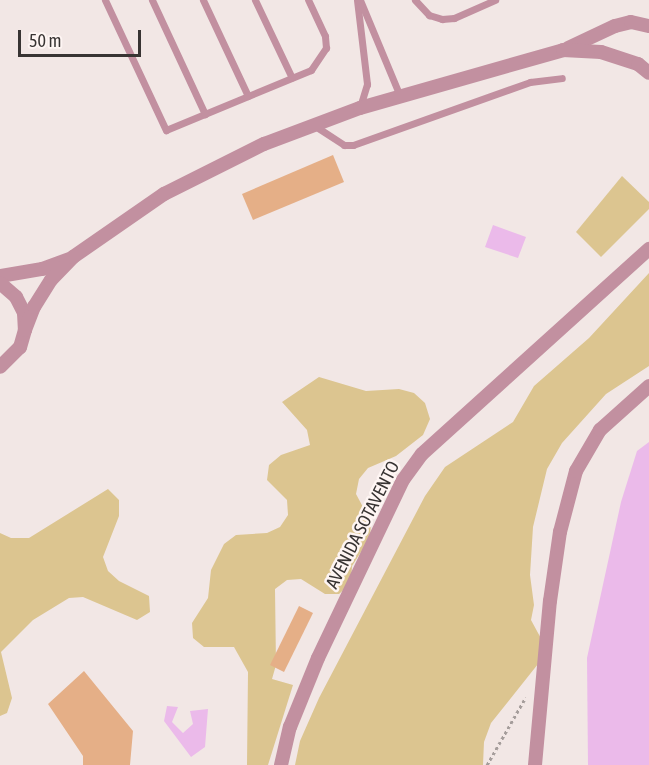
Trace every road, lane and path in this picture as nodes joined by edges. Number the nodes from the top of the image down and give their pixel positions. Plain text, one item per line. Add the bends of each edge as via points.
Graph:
1 (105, 0) edge
2 (152, 0) edge
3 (203, 0) edge
4 (255, 0) edge
5 (308, 0) edge
6 (358, 0) edge
7 (415, 0) edge
8 (495, 0) edge
9 (649, 26) edge
10 (563, 50) junction
11 (649, 73) edge
12 (292, 78) junction
13 (562, 78) dead end
14 (248, 96) junction
15 (400, 96) junction
16 (360, 108) junction
17 (205, 114) junction
18 (313, 124) junction
19 (649, 249) edge
20 (74, 257) junction
21 (0, 276) edge
22 (0, 283) edge
23 (25, 330) junction
24 (0, 367) edge
25 (649, 386) edge
26 (528, 692) dead end
27 (281, 765) edge
28 (487, 765) edge
29 (535, 765) edge

1 - 17 lane via 166,130
2 - 17 lane
3 - 14 lane
4 - 12 lane
5 - 12 lane via 325,36 326,48 311,69
6 - 15 lane
6 - 16 lane via 367,84
7 - 8 lane via 429,15 442,19 454,18
9 - 10 street via 631,22 615,26
10 - 11 street via 601,52 638,64
10 - 15 street
12 - 14 lane
13 - 18 lane via 530,82 353,146
14 - 17 lane
15 - 16 street
16 - 18 street
18 - 20 street via 164,194
19 - 27 street, AVENIDA SOTAVENTO via 422,454 403,480 318,658 290,727
20 - 21 street via 42,269
20 - 23 street via 51,280
22 - 23 street via 16,297 24,313
23 - 24 street via 20,347
25 - 29 street via 600,430 576,471 560,532 550,601
26 - 28 path

